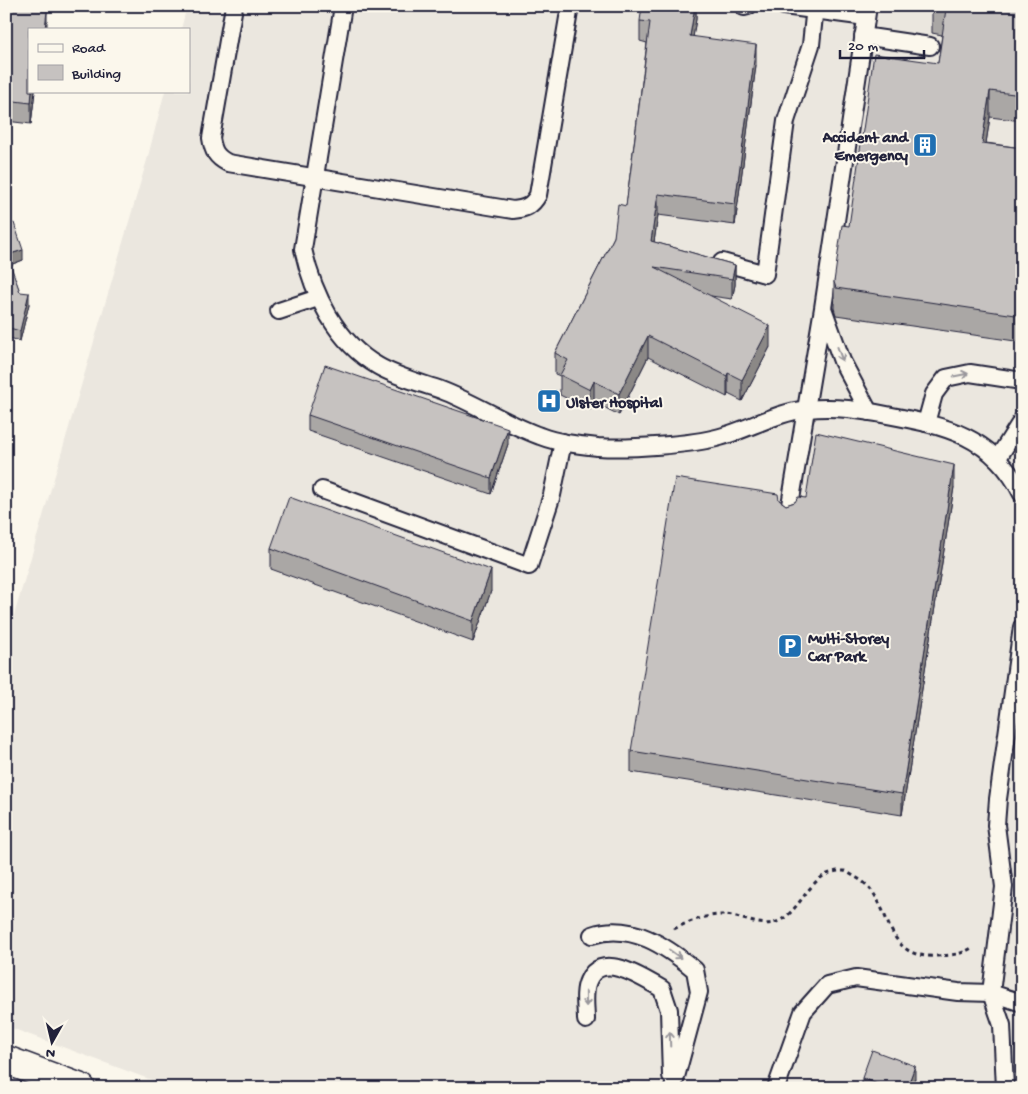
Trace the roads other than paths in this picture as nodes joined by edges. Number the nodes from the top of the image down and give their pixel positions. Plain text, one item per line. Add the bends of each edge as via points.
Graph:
1 (234, 6) edge
2 (343, 6) edge
3 (570, 6) edge
4 (784, 6) edge
5 (815, 8) edge
6 (867, 12) edge
7 (863, 36) junction
8 (930, 46) dead end
9 (315, 178) junction
10 (722, 262) edge
11 (318, 298) junction
12 (824, 308) junction
13 (280, 311) dead end
14 (1022, 381) edge
15 (807, 409) junction
16 (868, 412) junction
17 (1022, 420) edge
18 (926, 423) junction
19 (562, 442) junction
20 (998, 458) junction
21 (322, 490) dead end
22 (1022, 494) edge
23 (788, 517) edge
24 (1022, 627) edge
25 (1018, 679) edge
26 (592, 935) dead end
27 (991, 993) junction
28 (1022, 1003) edge
29 (586, 1020) dead end
30 (6, 1060) edge
31 (81, 1088) edge
32 (672, 1088) edge
33 (776, 1088) edge
34 (1005, 1088) edge

1 - 9 lane via 211,138 213,151 228,163
2 - 9 lane
3 - 9 lane via 538,195 533,203 513,210
4 - 5 lane
5 - 6 lane
5 - 10 lane via 810,45 786,121 765,274
6 - 7 lane
7 - 8 lane
7 - 12 lane
9 - 11 lane via 303,249 309,278
11 - 13 lane
11 - 19 lane via 337,328 357,350 378,366 454,395 540,436
12 - 15 lane
12 -> 16 lane via 842,361
18 -> 14 lane via 934,394 946,378 970,373
15 - 16 lane via 844,408
15 - 19 lane via 717,438 661,445 599,447
15 - 23 lane
16 - 18 lane
17 - 20 lane
18 - 20 lane via 976,441
19 - 21 lane via 552,495 529,566
20 - 22 lane
24 - 25 lane
25 - 27 lane via 997,808 1004,887
26 -> 32 lane via 605,931 632,932 674,952 695,970 699,992
27 - 28 lane
27 - 33 lane via 958,992 856,978 827,985 803,1012
27 - 34 lane via 1002,1025
32 -> 29 lane via 669,1010 662,989 619,966 599,968 588,979
30 - 31 street

